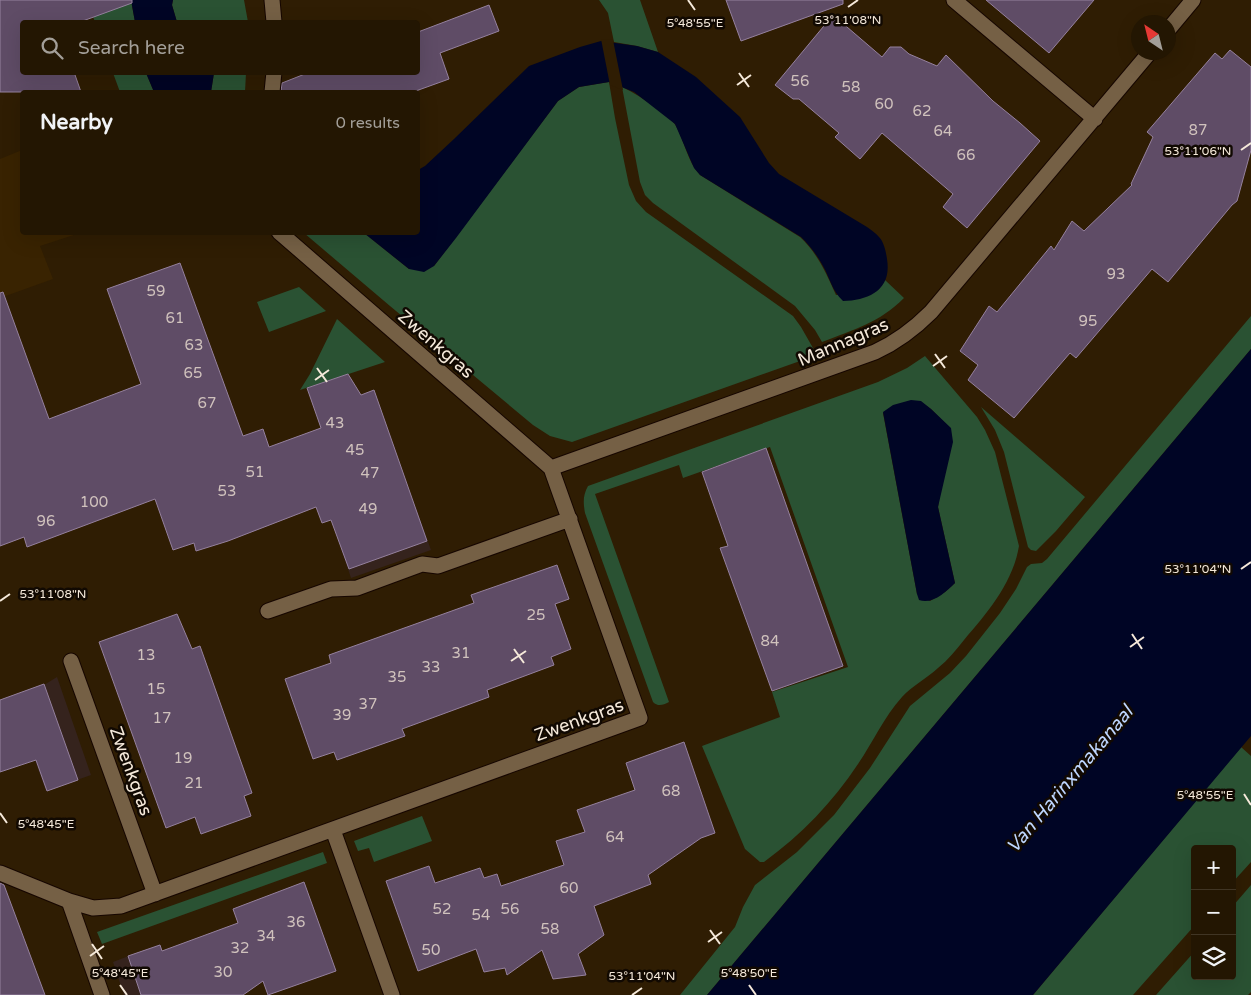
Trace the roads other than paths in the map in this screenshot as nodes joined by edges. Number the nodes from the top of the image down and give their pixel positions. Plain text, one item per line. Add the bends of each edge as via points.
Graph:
1 (272, 0) edge
2 (954, 0) edge
3 (1194, 0) edge
4 (274, 20) edge
5 (1176, 21) edge
6 (1143, 60) edge
7 (274, 75) edge
8 (272, 90) edge
9 (1094, 120) junction
10 (282, 235) edge
11 (551, 468) junction
12 (570, 519) junction
13 (268, 611) dead end
14 (71, 660) dead end
15 (333, 830) junction
16 (0, 873) edge
17 (155, 894) junction
18 (69, 901) junction
19 (102, 995) edge
20 (392, 995) edge

1 - 4 street
2 - 9 street
3 - 5 street
6 - 9 street, Mannagras
7 - 8 street
9 - 11 street, Mannagras via 931,312 912,331 892,344 828,370
10 - 11 street, Zwenkgras
11 - 12 street, Zwenkgras
12 - 13 street via 438,566 422,564 357,588 331,588
12 - 15 street, Zwenkgras via 640,718
14 - 17 street, Zwenkgras
15 - 17 street, Zwenkgras
15 - 20 street
16 - 18 street, Zwenkgras
17 - 18 street, Zwenkgras via 120,906 93,908
18 - 19 street

